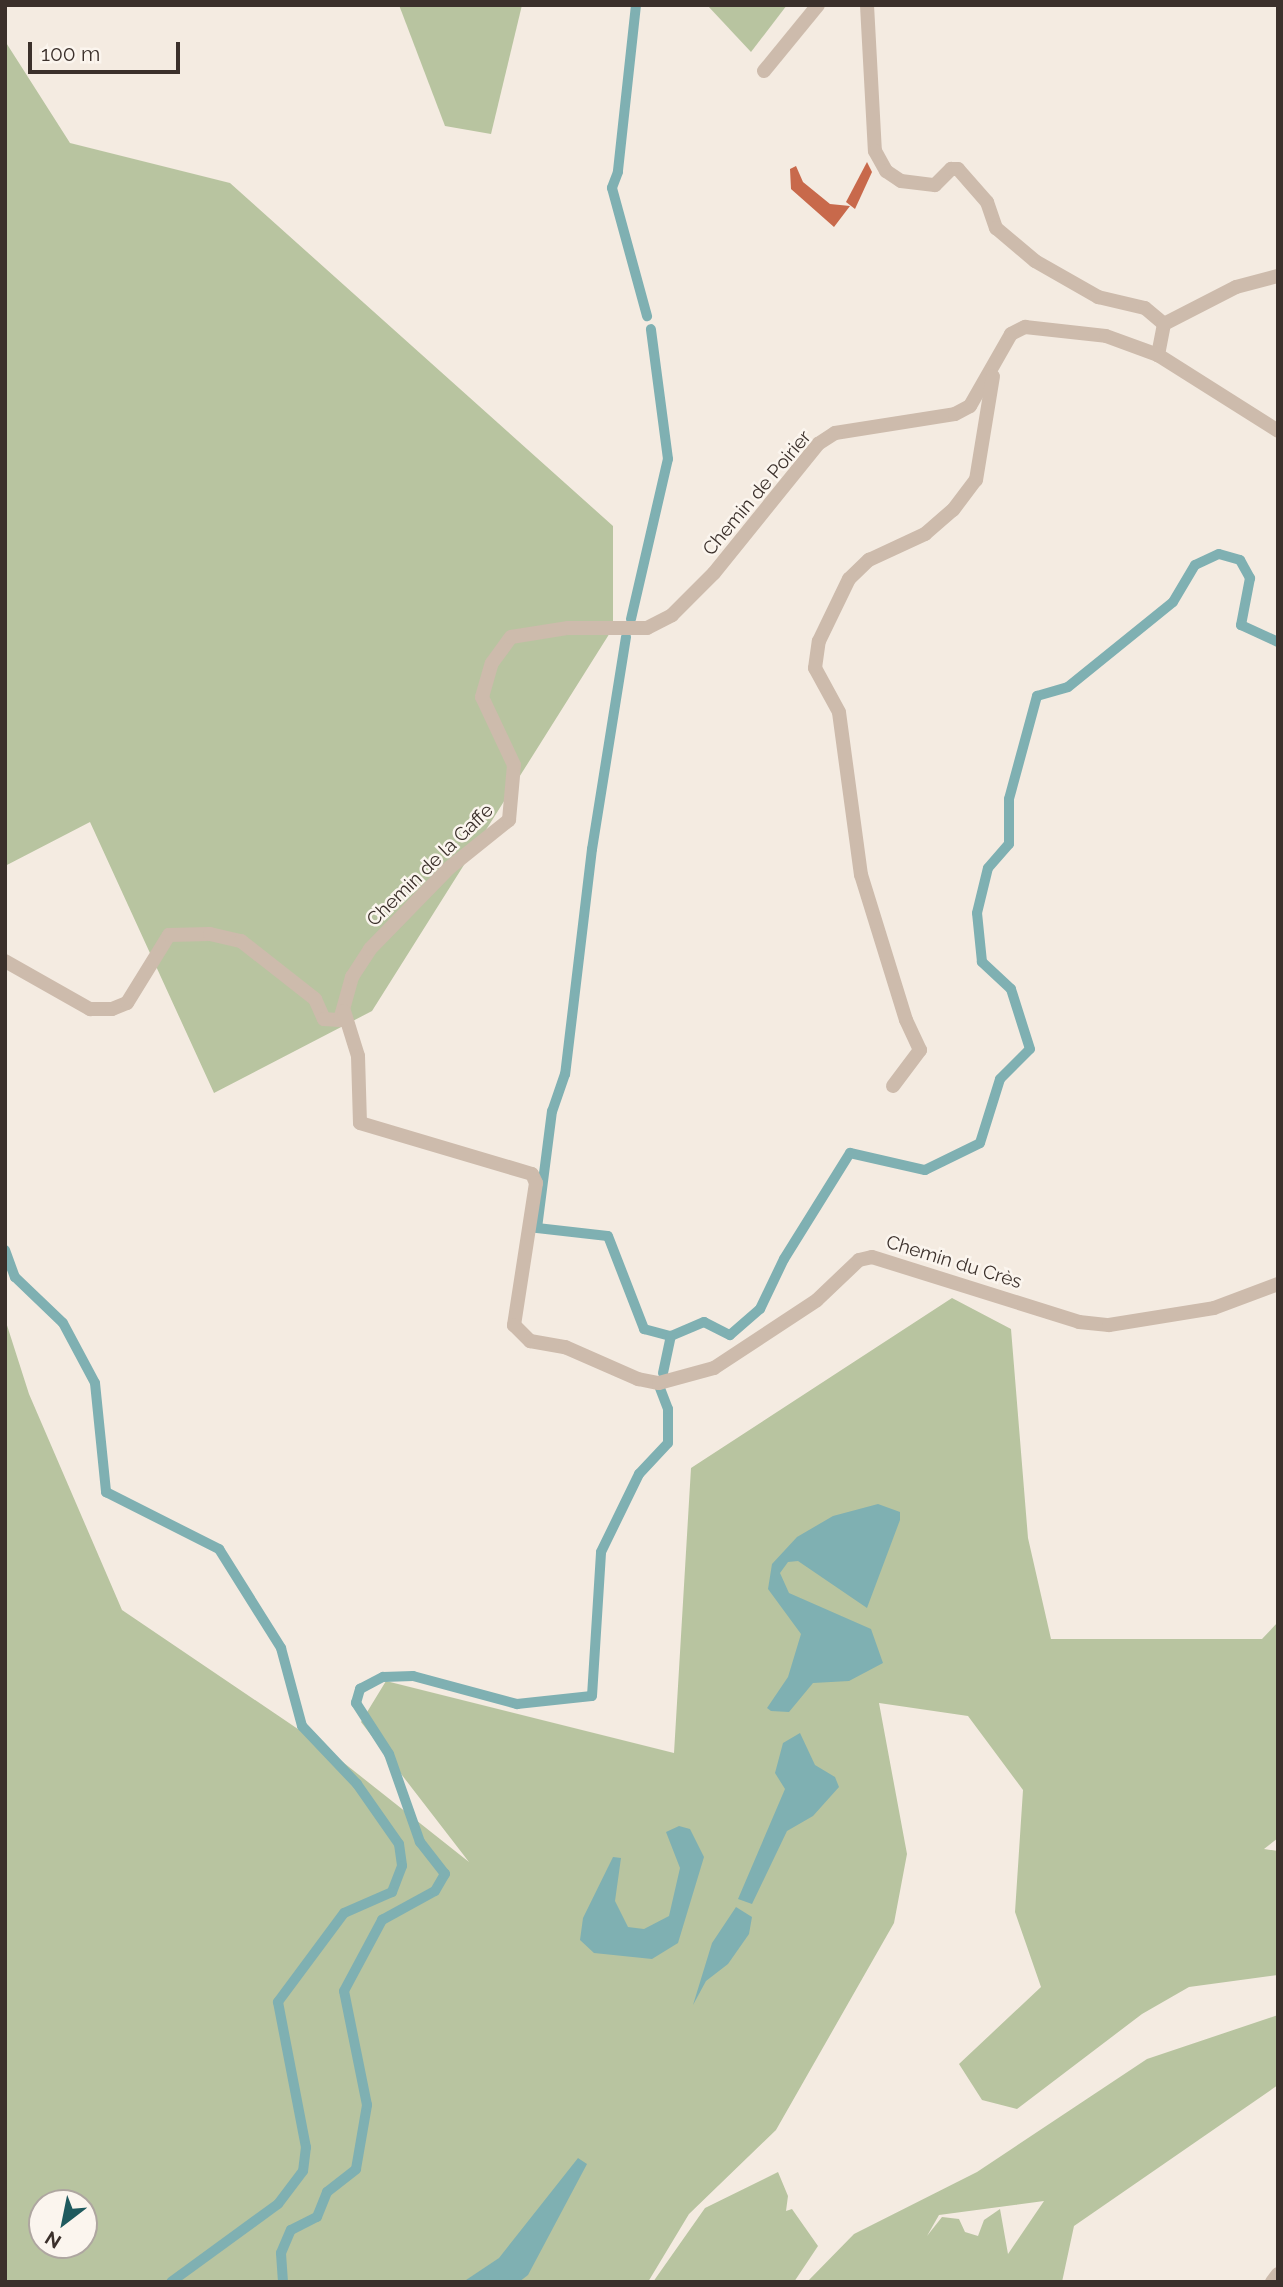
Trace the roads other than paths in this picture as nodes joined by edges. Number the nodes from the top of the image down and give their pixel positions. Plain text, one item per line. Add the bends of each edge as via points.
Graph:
1 (818, 5) edge
2 (867, 5) edge
3 (764, 71) dead end
4 (1278, 276) edge
5 (1164, 324) junction
6 (1158, 355) junction
7 (994, 368) junction
8 (1278, 431) edge
9 (647, 628) joint
10 (5, 961) edge
11 (344, 1011) junction
12 (893, 1086) dead end
13 (1278, 1284) edge
14 (1278, 2274) edge
15 (1272, 2282) edge

1 - 3 street
2 - 5 street via 875,151 887,171 901,181 935,185 951,169 958,169 987,202 996,228 1035,261 1098,297 1145,308
4 - 5 street via 1236,287
5 - 6 street
6 - 7 street, Chemin de Poirier via 1106,336 1025,327 1011,334
6 - 8 street, Chemin de Poirier
7 - 9 street, Chemin de Poirier via 981,393 955,414 835,433 818,444 714,573 672,615
7 - 12 street via 976,480 954,510 925,534 869,561 849,579 819,640 815,668 839,712 861,875 920,1050
9 - 11 street, Chemin de la Gaffe via 568,628 511,637 492,663 482,696 514,765 509,820 449,868 370,949 352,977
10 - 11 street via 90,1009 112,1009 127,1003 169,935 210,934 241,941 316,999 324,1019 332,1023
11 - 13 street, Chemin du Crès via 358,1056 360,1123 532,1174 536,1184 512,1308 513,1325 530,1341 565,1347 638,1379 683,1380 714,1368 817,1300 859,1260 872,1257 1079,1322 1109,1325 1214,1308
14 - 15 street

